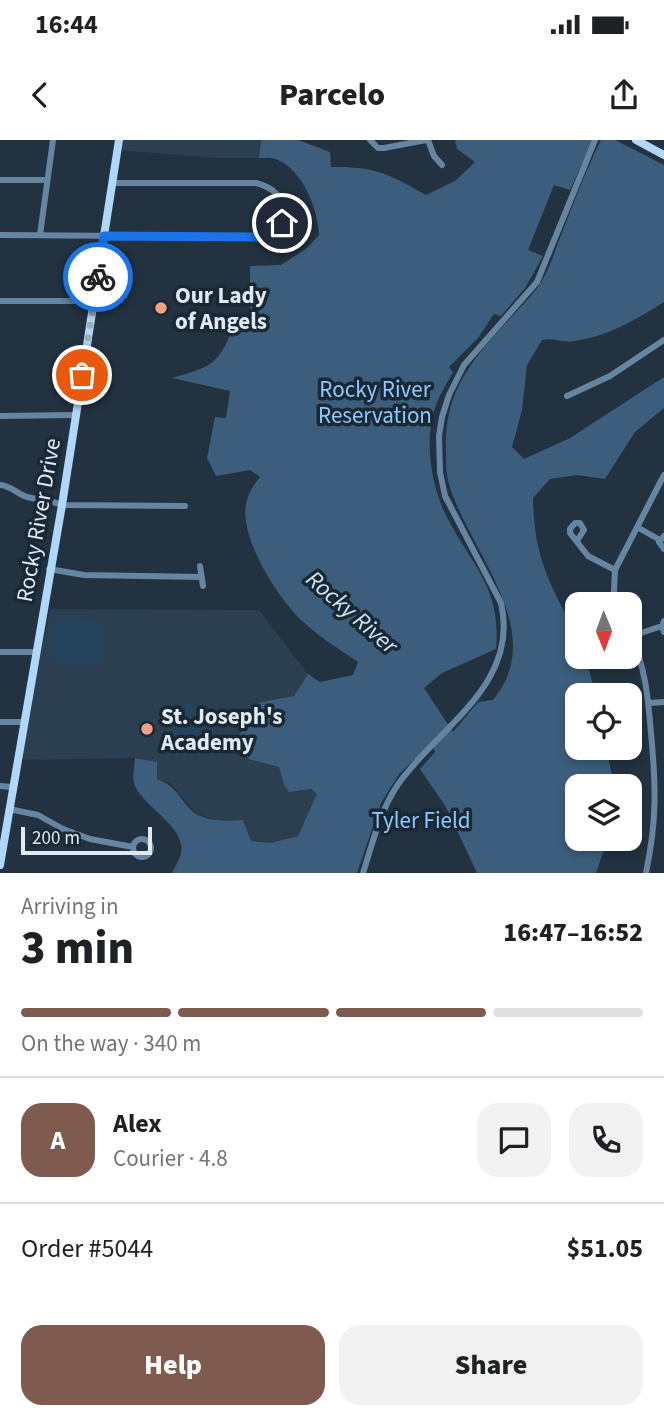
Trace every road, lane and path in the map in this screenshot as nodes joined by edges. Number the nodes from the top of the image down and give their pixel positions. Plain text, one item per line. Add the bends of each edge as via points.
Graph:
1 (53, 140) edge
2 (119, 140) edge
3 (370, 140) edge
4 (427, 140) edge
5 (595, 140) edge
6 (636, 140) edge
7 (664, 155) edge
8 (442, 165) dead end
9 (0, 180) edge
10 (47, 180) junction
11 (112, 183) junction
12 (40, 234) junction
13 (0, 235) edge
14 (104, 236) junction
15 (0, 300) edge
16 (94, 301) junction
17 (664, 340) edge
18 (567, 396) dead end
19 (75, 415) junction
20 (0, 416) edge
21 (664, 475) edge
22 (0, 485) edge
23 (62, 505) junction
24 (185, 506) dead end
25 (637, 527) junction
26 (662, 538) edge
27 (577, 541) dead end
28 (664, 550) edge
29 (200, 566) dead end
30 (49, 569) junction
31 (615, 570) junction
32 (202, 576) junction
33 (203, 586) dead end
34 (614, 592) edge
35 (663, 626) edge
36 (642, 631) edge
37 (0, 652) edge
38 (36, 652) junction
39 (642, 663) edge
40 (664, 702) edge
41 (649, 703) junction
42 (0, 722) edge
43 (24, 722) junction
44 (0, 786) edge
45 (13, 787) junction
46 (9, 809) junction
47 (133, 847) dead end
48 (0, 865) edge
49 (363, 873) edge
50 (646, 873) edge

1 - 10 street
2 - 11 main road, Rocky River Drive
3 - 4 street via 384,149
4 - 8 street
5 - 49 street via 537,282 464,365 442,417 440,472 445,496 493,586 505,619 495,667 478,698 400,783 383,810
6 - 7 main road
9 - 10 street
10 - 12 street
11 - 14 main road, Rocky River Drive
11 - 14 street via 256,183 280,196 285,214 275,230 258,237
12 - 13 street
12 - 14 street
14 - 16 main road, Rocky River Drive
15 - 16 street
16 - 19 main road, Rocky River Drive
17 - 18 street via 610,376
19 - 20 street
19 - 23 main road, Rocky River Drive
21 - 25 street
22 - 23 street
23 - 24 street
23 - 30 main road, Rocky River Drive
25 - 26 street
25 - 31 street
26 - 28 street via 659,544
27 - 31 street via 594,561
29 - 32 street
30 - 32 street via 103,576
30 - 38 main road, Rocky River Drive
31 - 34 street
32 - 33 street
35 - 36 street
37 - 38 street
38 - 43 main road, Rocky River Drive
39 - 41 street
40 - 41 street
41 - 50 street via 656,822
42 - 43 street
43 - 45 main road, Rocky River Drive
44 - 45 street
45 - 46 main road, Rocky River Drive
46 - 47 street via 90,839
46 - 48 main road, Rocky River Drive

